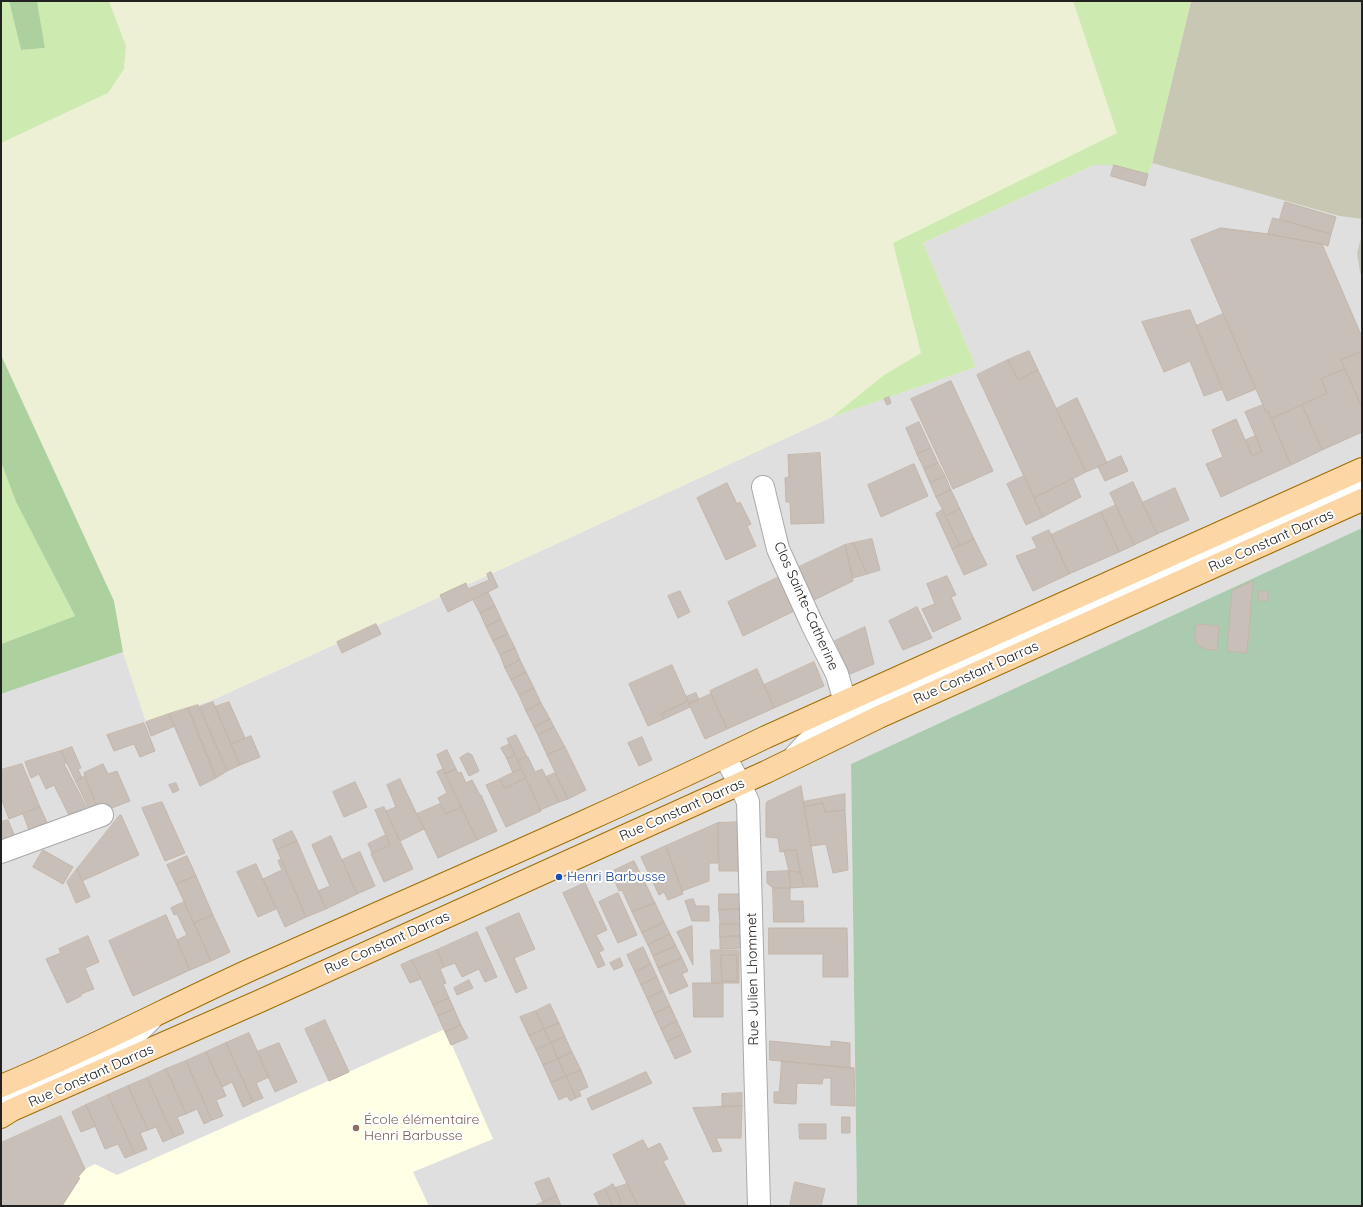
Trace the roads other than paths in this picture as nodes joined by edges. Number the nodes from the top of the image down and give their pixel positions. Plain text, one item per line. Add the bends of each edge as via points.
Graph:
1 (1362, 469) edge
2 (1362, 485) edge
3 (763, 487) dead end
4 (1362, 500) edge
5 (845, 702) junction
6 (725, 757) junction
7 (793, 759) junction
8 (740, 784) junction
9 (102, 815) dead end
10 (1, 852) edge
11 (154, 1015) junction
12 (1, 1086) edge
13 (1, 1102) edge
14 (1, 1117) edge
15 (759, 1206) edge

1 - 5 main road, Rue Constant Darras
2 - 7 street via 867,707 824,729
3 - 5 street, Clos Sainte-Catherine via 778,549 837,674
4 - 7 main road, Rue Constant Darras via 886,714
5 - 6 main road, Rue Constant Darras
6 - 8 street, Rue Julien Lhommet
6 - 11 main road, Rue Constant Darras
7 - 8 main road, Rue Constant Darras
8 - 14 main road, Rue Constant Darras
8 - 15 street, Rue Julien Lhommet via 748,802
9 - 10 street
11 - 12 main road, Rue Constant Darras via 49,1066
11 - 13 street via 127,1043

